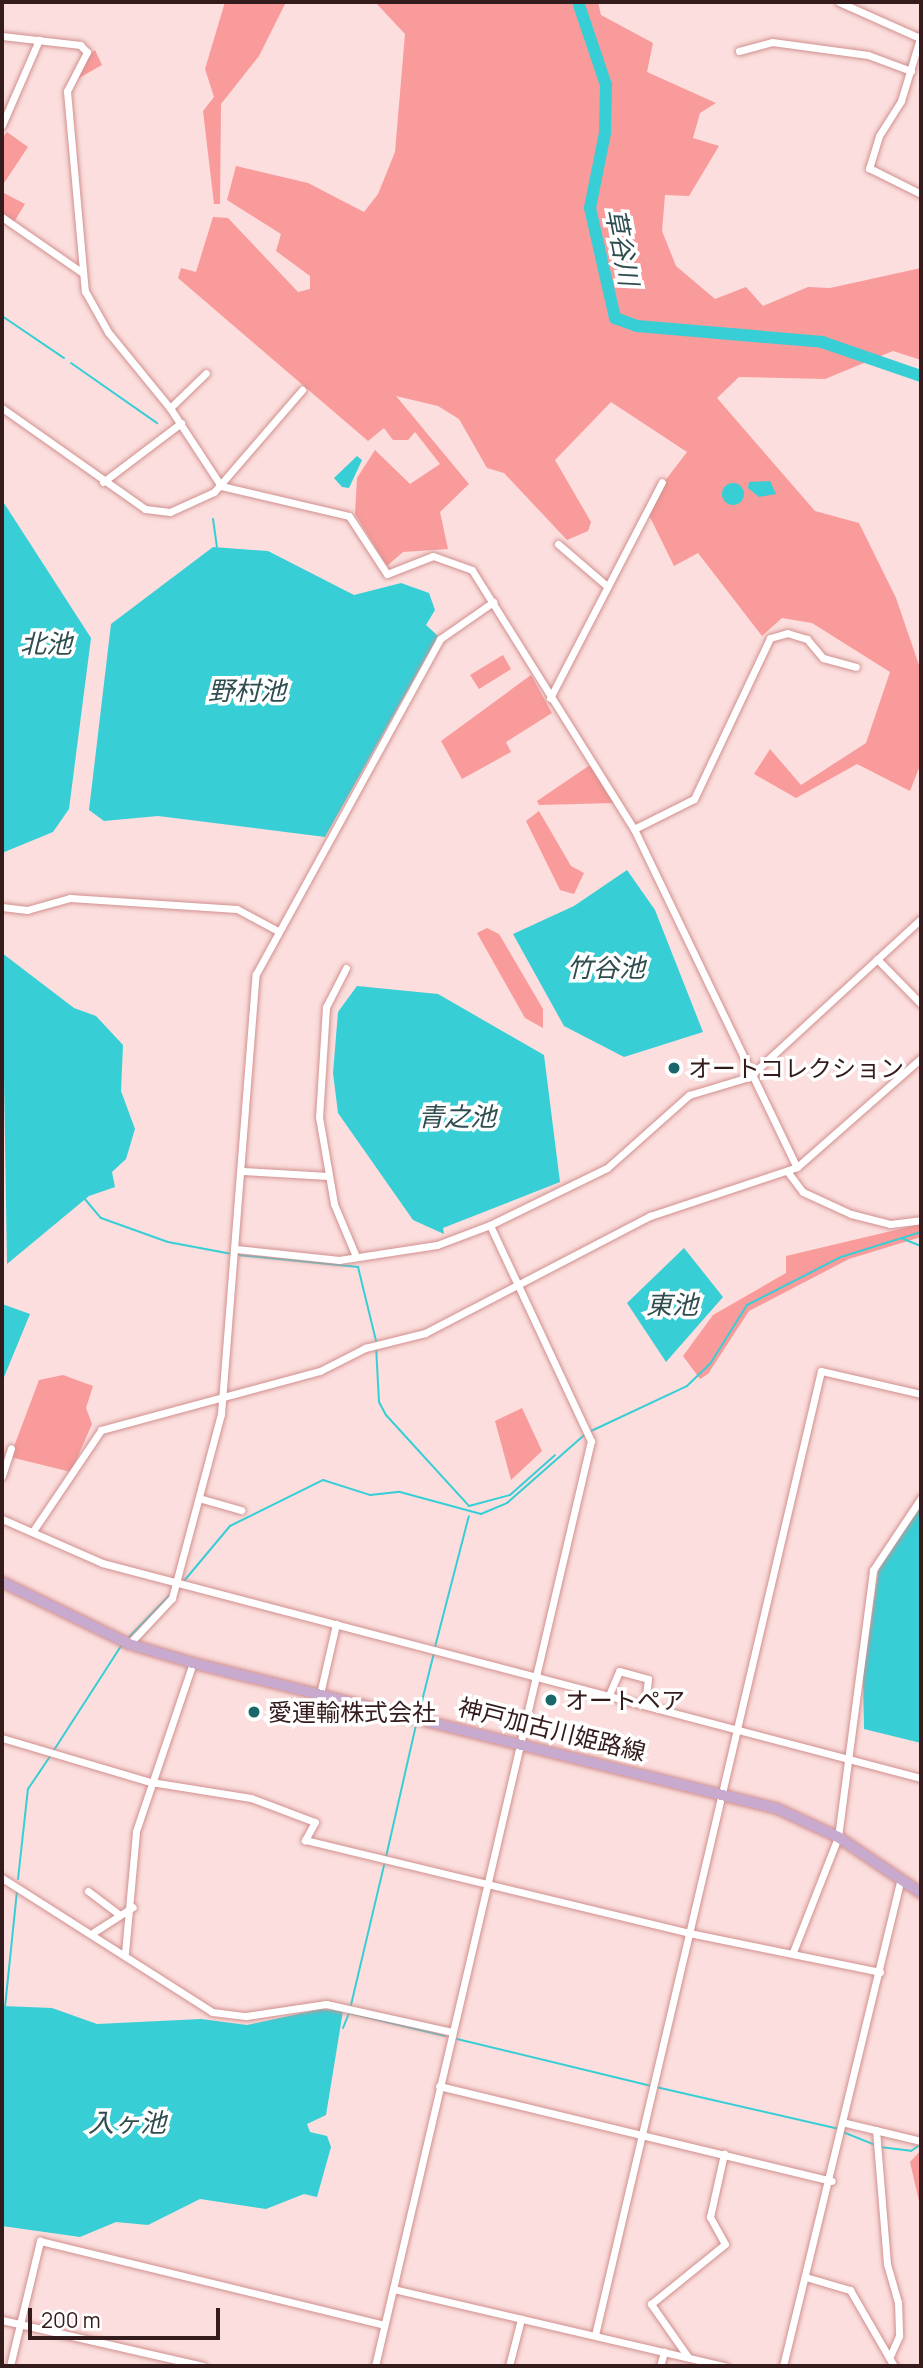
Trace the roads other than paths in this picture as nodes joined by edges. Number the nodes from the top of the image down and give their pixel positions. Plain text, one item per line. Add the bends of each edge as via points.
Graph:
1 (839, 2) edge
2 (2, 36) edge
3 (921, 37) edge
4 (39, 40) junction
5 (739, 51) dead end
6 (912, 69) junction
7 (921, 72) edge
8 (2, 125) edge
9 (921, 194) edge
10 (2, 217) edge
11 (83, 273) junction
12 (206, 373) dead end
13 (302, 390) dead end
14 (2, 408) edge
15 (170, 408) junction
16 (181, 423) junction
17 (103, 482) junction
18 (662, 482) dead end
19 (221, 486) junction
20 (558, 544) dead end
21 (607, 586) junction
22 (493, 602) junction
23 (856, 667) dead end
24 (551, 698) junction
25 (634, 828) junction
26 (2, 907) edge
27 (921, 919) edge
28 (278, 931) junction
29 (877, 959) junction
30 (346, 968) dead end
31 (921, 1004) edge
32 (921, 1058) edge
33 (749, 1077) junction
34 (797, 1167) junction
35 (243, 1171) junction
36 (787, 1171) junction
37 (328, 1177) junction
38 (921, 1220) edge
39 (490, 1225) junction
40 (236, 1252) junction
41 (355, 1254) junction
42 (517, 1283) junction
43 (224, 1394) junction
44 (921, 1395) edge
45 (11, 1448) dead end
46 (2, 1476) edge
47 (199, 1498) junction
48 (921, 1498) edge
49 (241, 1510) dead end
50 (2, 1519) edge
51 (33, 1531) junction
52 (178, 1581) junction
53 (2, 1582) edge
54 (336, 1624) junction
55 (129, 1644) junction
56 (193, 1663) junction
57 (537, 1675) junction
58 (320, 1694) junction
59 (609, 1695) junction
60 (645, 1705) junction
61 (736, 1730) junction
62 (2, 1738) edge
63 (521, 1743) junction
64 (846, 1758) junction
65 (921, 1778) edge
66 (151, 1782) junction
67 (721, 1792) junction
68 (838, 1837) junction
69 (901, 1877) junction
70 (2, 1878) edge
71 (487, 1885) junction
72 (88, 1891) dead end
73 (921, 1893) edge
74 (133, 1907) junction
75 (118, 1914) junction
76 (94, 1932) junction
77 (689, 1933) junction
78 (793, 1952) junction
79 (125, 1953) junction
80 (880, 1972) junction
81 (452, 2032) junction
82 (439, 2086) junction
83 (846, 2123) junction
84 (876, 2130) junction
85 (642, 2134) junction
86 (921, 2141) edge
87 (724, 2154) junction
88 (832, 2181) junction
89 (809, 2278) junction
90 (393, 2289) junction
91 (521, 2319) junction
92 (2, 2320) edge
93 (20, 2324) junction
94 (384, 2325) junction
95 (595, 2335) junction
96 (664, 2352) junction
97 (890, 2356) junction
98 (688, 2358) junction
99 (10, 2366) edge
100 (203, 2366) edge
101 (375, 2366) edge
102 (509, 2366) edge
103 (660, 2366) edge
104 (725, 2366) edge
105 (783, 2366) edge
106 (894, 2366) edge

1 - 3 street
2 - 4 street
3 - 6 street
4 - 8 street
4 - 11 street via 80,45 87,52 67,91
5 - 6 street via 772,41 868,55
6 - 7 street
6 - 9 street via 869,168
10 - 11 street
11 - 15 street via 93,311
12 - 15 street
13 - 19 street
14 - 17 street
15 - 16 street
16 - 17 street
16 - 19 street
17 - 19 street via 155,513 179,511
18 - 21 street
19 - 22 street via 349,516 366,533 387,574 433,556 463,564
20 - 21 street
21 - 24 street
22 - 24 street
22 - 28 street via 440,639
23 - 25 street via 823,658 807,639 770,638 694,799
24 - 25 street
25 - 33 street
26 - 28 street via 27,909 70,898 237,909
27 - 29 street
28 - 35 street via 256,974
29 - 31 street
29 - 33 street
30 - 37 street via 329,995 318,1075
32 - 34 street
33 - 34 street
33 - 39 street via 689,1095 607,1168
34 - 36 street
35 - 37 street
35 - 40 street
36 - 38 street via 803,1192 851,1214 890,1224
36 - 42 street via 672,1207
37 - 41 street
39 - 41 street via 437,1245
39 - 42 street
40 - 41 street via 339,1260
40 - 43 street
42 - 43 street via 425,1333 376,1345 320,1371
42 - 57 street via 587,1434
43 - 47 street
43 - 51 street via 101,1430
44 - 61 street via 821,1371
45 - 46 street
47 - 49 street
47 - 52 street
48 - 64 street via 873,1570
50 - 51 street
51 - 52 street via 102,1563
52 - 54 street
52 - 55 street via 172,1598
53 - 55 main road, 神戸加古川姫路線
54 - 57 street
54 - 58 street
55 - 56 main road, 神戸加古川姫路線
56 - 58 main road, 神戸加古川姫路線
56 - 66 street
57 - 59 street
57 - 63 street
58 - 63 main road, 神戸加古川姫路線
59 - 60 street
59 - 60 street via 615,1674 629,1674 650,1682
60 - 61 street
61 - 64 street
61 - 67 street
62 - 66 street
63 - 67 main road, 神戸加古川姫路線
63 - 71 street
64 - 65 street
64 - 68 street
66 - 71 street via 251,1798 315,1822 305,1840
66 - 74 street via 136,1832
67 - 68 main road, 神戸加古川姫路線 via 778,1808
67 - 77 street
68 - 69 main road, 神戸加古川姫路線
68 - 78 street
69 - 73 main road, 神戸加古川姫路線
69 - 80 street
70 - 76 street
71 - 77 street
71 - 81 street
72 - 75 street
74 - 75 street
74 - 79 street
75 - 76 street
76 - 79 street
77 - 78 street
77 - 85 street
78 - 80 street
79 - 81 street via 212,2012 246,2016 326,2004
80 - 83 street
81 - 82 street
82 - 85 street
82 - 90 street
83 - 84 street
83 - 88 street
84 - 86 street
84 - 97 street via 887,2264 898,2302 899,2336
85 - 87 street
85 - 95 street
87 - 88 street
87 - 98 street via 710,2217 725,2244 651,2304
88 - 89 street
89 - 97 street via 850,2290
89 - 105 street
90 - 91 street
90 - 94 street
91 - 95 street
91 - 102 street
92 - 93 street
93 - 94 street via 40,2241
93 - 99 street
93 - 100 street
94 - 101 street
95 - 96 street
96 - 98 street
96 - 103 street
97 - 106 street
98 - 104 street

